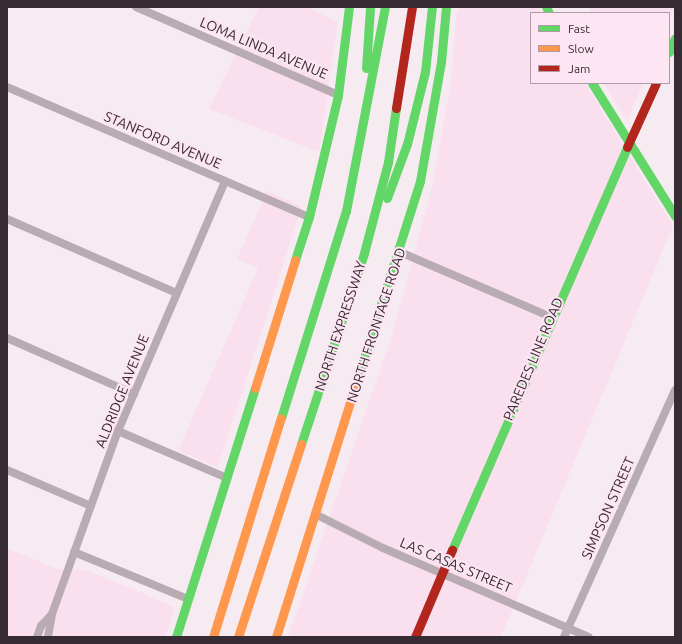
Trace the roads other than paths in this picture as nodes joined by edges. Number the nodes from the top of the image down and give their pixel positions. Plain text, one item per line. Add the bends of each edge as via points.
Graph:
1 (136, 7) edge
2 (349, 7) edge
3 (370, 7) edge
4 (385, 7) edge
5 (412, 7) edge
6 (432, 7) edge
7 (447, 10) edge
8 (675, 38) edge
9 (670, 50) edge
10 (593, 84) edge
11 (656, 84) edge
12 (7, 87) edge
13 (338, 94) junction
14 (630, 143) junction
15 (357, 162) junction
16 (225, 181) junction
17 (675, 216) edge
18 (309, 217) junction
19 (7, 220) edge
20 (400, 252) junction
21 (176, 293) junction
22 (551, 316) junction
23 (7, 338) edge
24 (334, 342) junction
25 (675, 390) edge
26 (134, 394) junction
27 (118, 431) junction
28 (7, 470) edge
29 (227, 478) junction
30 (91, 506) junction
31 (315, 514) junction
32 (74, 552) junction
33 (443, 572) junction
34 (188, 599) junction
35 (52, 614) junction
36 (568, 628) junction
37 (38, 637) edge
38 (48, 637) edge
39 (176, 637) edge
40 (214, 637) edge
41 (238, 637) edge
42 (276, 637) edge
43 (415, 637) edge
44 (564, 637) edge
45 (589, 637) edge

1 - 13 street, LOMA LINDA AVENUE
2 - 13 main road
3 - 15 main road
4 - 15 main road, NORTH EXPRESSWAY
5 - 24 main road, NORTH EXPRESSWAY via 388,162 364,253
6 - 24 main road via 425,72 407,144
7 - 20 main road, NORTH FRONTAGE ROAD via 441,62 420,181
8 - 9 main road
10 - 14 main road
11 - 14 main road, PAREDES LINE ROAD
12 - 16 street, STANFORD AVENUE
13 - 18 main road
14 - 17 main road
14 - 22 main road, PAREDES LINE ROAD
15 - 40 main road, NORTH EXPRESSWAY via 311,328
16 - 18 street, STANFORD AVENUE
16 - 21 street, ALDRIDGE AVENUE
18 - 29 main road
19 - 21 street
20 - 22 street
20 - 31 main road, NORTH FRONTAGE ROAD
21 - 26 street, ALDRIDGE AVENUE
22 - 33 main road, PAREDES LINE ROAD
23 - 26 street
24 - 41 main road, NORTH EXPRESSWAY
25 - 36 street, SIMPSON STREET
26 - 27 street, ALDRIDGE AVENUE
27 - 29 street
27 - 30 street, ALDRIDGE AVENUE
28 - 30 street
29 - 34 main road
30 - 32 street, ALDRIDGE AVENUE
31 - 33 street, LAS CASAS STREET via 383,548
31 - 42 main road, NORTH FRONTAGE ROAD
32 - 34 street
32 - 35 street, ALDRIDGE AVENUE
33 - 36 street, LAS CASAS STREET
33 - 43 main road, PAREDES LINE ROAD
34 - 39 main road
35 - 37 street, ALDRIDGE AVENUE via 42,626
35 - 38 street, ALDRIDGE AVENUE
36 - 44 street, SIMPSON STREET
36 - 45 street, LAS CASAS STREET

